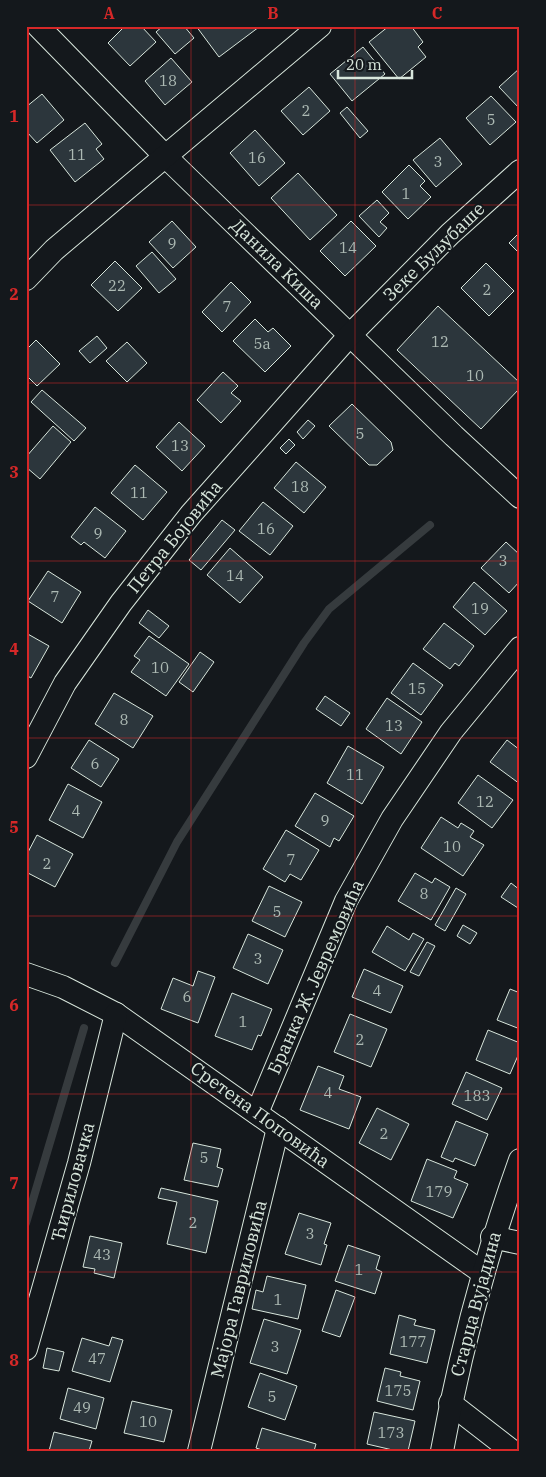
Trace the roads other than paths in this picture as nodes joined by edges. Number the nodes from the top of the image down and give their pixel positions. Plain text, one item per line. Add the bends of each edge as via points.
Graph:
1 (38, 26) edge
2 (320, 26) edge
3 (165, 156) junction
4 (520, 171) edge
5 (26, 279) edge
6 (350, 335) junction
7 (519, 494) edge
8 (520, 648) edge
9 (26, 757) edge
10 (26, 974) edge
11 (116, 1014) junction
12 (257, 1113) junction
13 (278, 1128) junction
14 (520, 1160) edge
15 (492, 1237) junction
16 (520, 1243) edge
17 (483, 1273) junction
18 (26, 1349) edge
19 (450, 1403) junction
20 (199, 1451) edge
21 (442, 1451) edge
22 (512, 1451) edge

1 - 3 street, Данила Киша
2 - 3 street
3 - 5 street via 54,250
3 - 6 street, Данила Киша
4 - 6 street, Зеке Буљубаше via 450,234
6 - 7 street, Данила Киша
6 - 9 street, Петра Бојовића via 191,514 132,590 65,683
8 - 12 street, Бранка Ж. Јевремовића via 451,732 383,836 346,901
10 - 11 street, Сретена Поповића via 63,987
11 - 12 street, Сретена Поповића
11 - 18 street, Ћириловачка via 79,1163
12 - 13 street, Сретена Поповића
13 - 17 street, Сретена Поповића
13 - 20 street, Мајора Гавриловића
14 - 15 street, Старца Вујадина
15 - 16 street
15 - 17 street, Старца Вујадина
17 - 19 street, Старца Вујадина
19 - 21 street, Старца Вујадина
19 - 22 street

